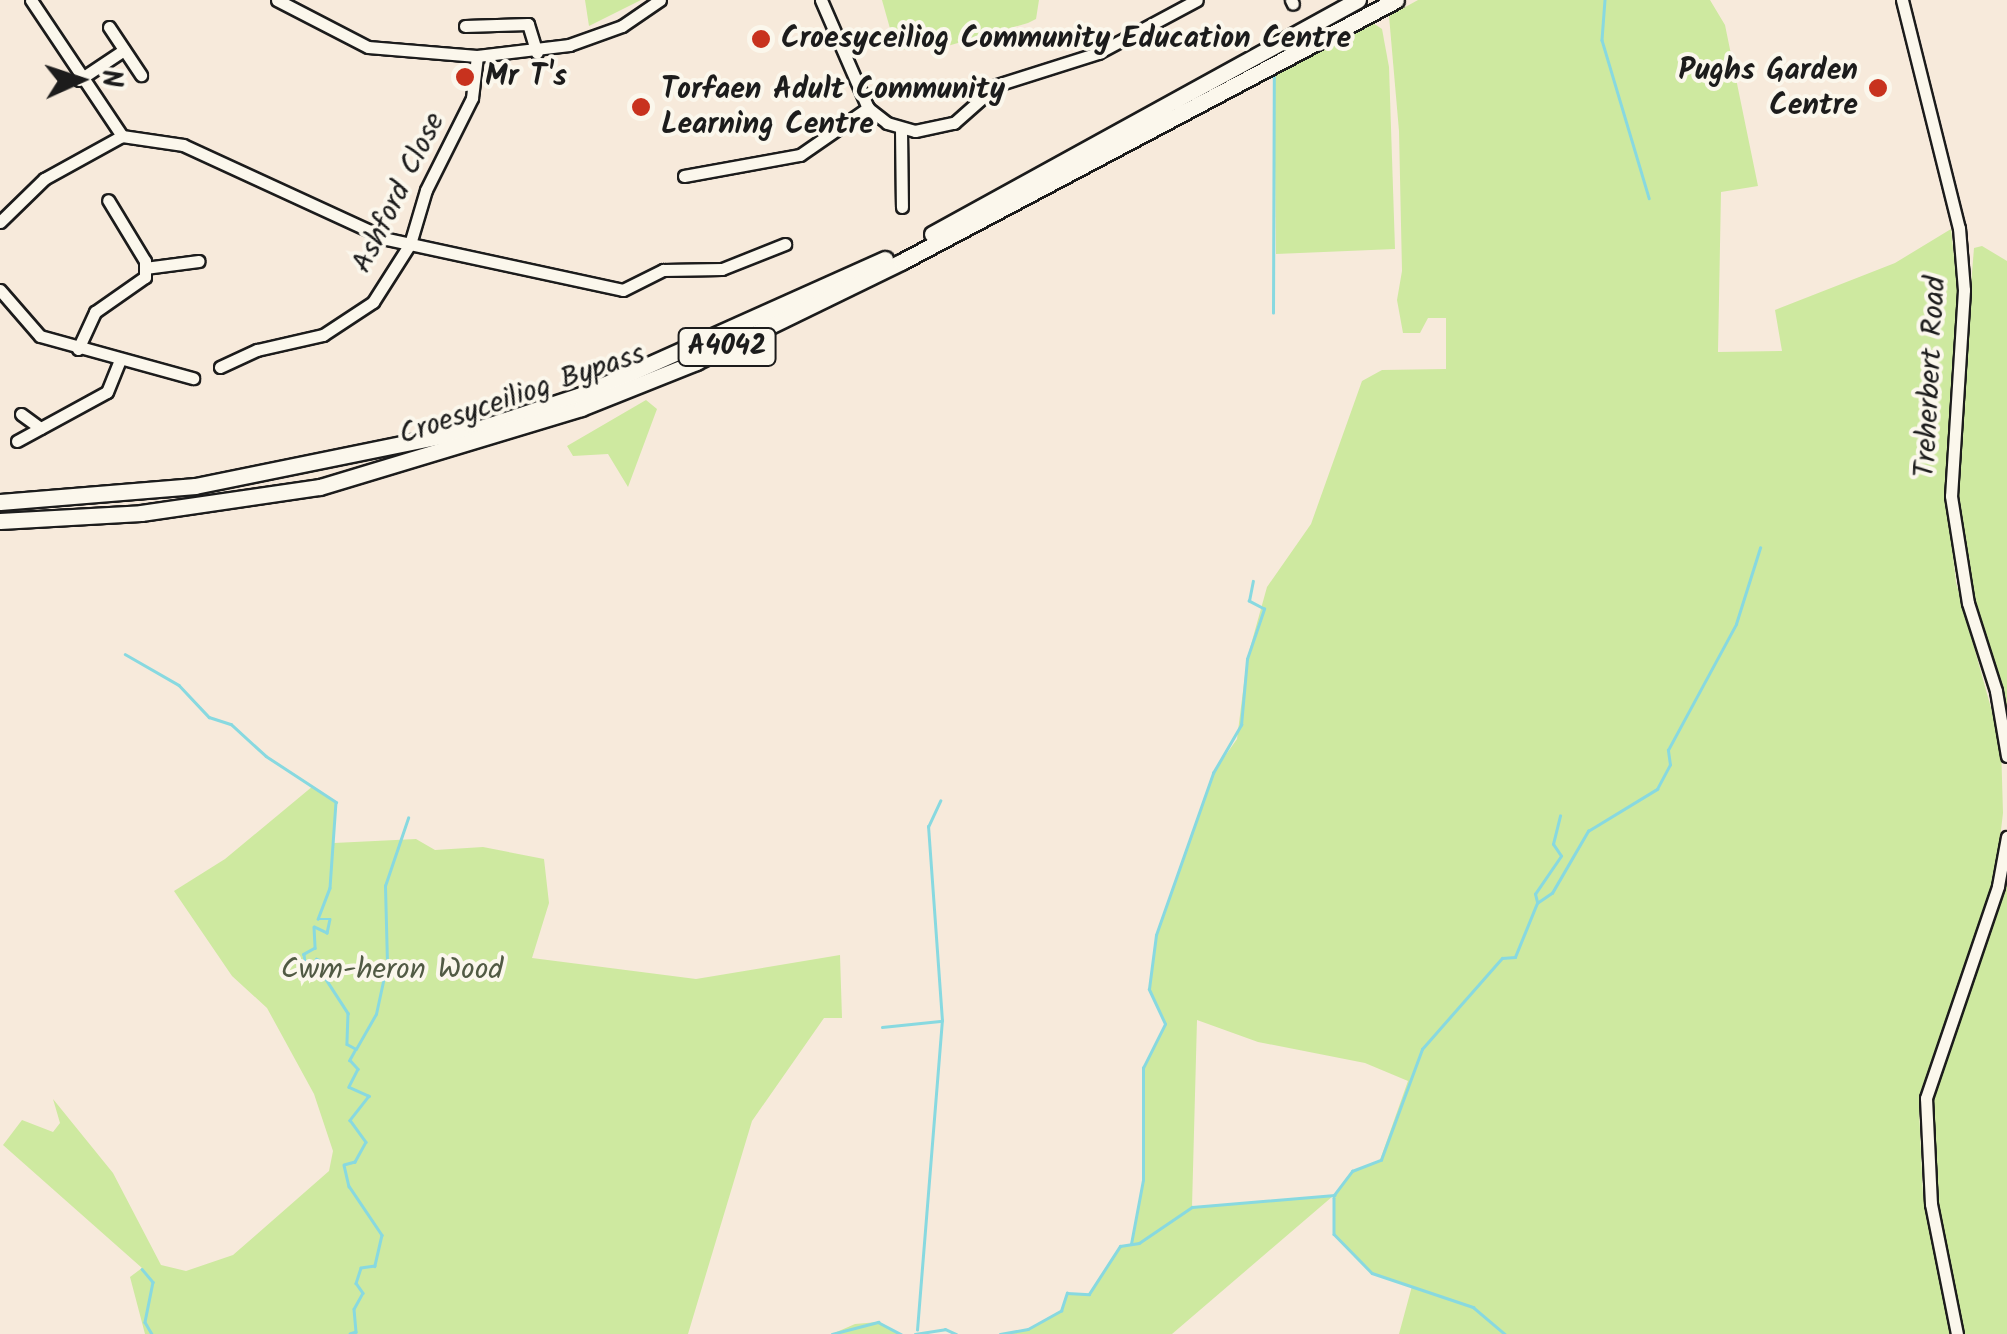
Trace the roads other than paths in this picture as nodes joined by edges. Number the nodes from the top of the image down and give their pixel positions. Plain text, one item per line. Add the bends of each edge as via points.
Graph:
1 (31, 0) edge
2 (277, 0) edge
3 (660, 0) edge
4 (822, 0) edge
5 (1160, 0) edge
6 (1197, 0) edge
7 (1358, 0) edge
8 (1396, 0) edge
9 (1902, 0) edge
10 (1168, 15) junction
11 (465, 26) dead end
12 (110, 27) dead end
13 (124, 50) junction
14 (537, 53) junction
15 (477, 56) junction
16 (140, 75) dead end
17 (80, 80) junction
18 (868, 108) junction
19 (901, 129) junction
20 (122, 136) junction
21 (684, 176) dead end
22 (108, 200) dead end
23 (902, 207) dead end
24 (0, 222) edge
25 (410, 244) junction
26 (785, 244) dead end
27 (198, 261) dead end
28 (145, 268) junction
29 (0, 290) edge
30 (78, 349) junction
31 (120, 359) junction
32 (220, 367) dead end
33 (193, 378) dead end
34 (22, 414) dead end
35 (40, 428) junction
36 (17, 441) dead end
37 (0, 502) edge
38 (0, 521) edge
39 (2007, 756) edge
40 (2007, 838) edge
41 (1957, 1334) edge

1 - 17 street
2 - 15 street via 368,47
3 - 14 street via 600,36
4 - 18 street
5 - 10 street
6 - 10 street
7 - 37 highway, Croesyceiliog Bypass / A4042 via 899,252 582,395 484,427 228,480
8 - 38 highway, Croesyceiliog Bypass / A4042 via 902,262 696,362 582,408 320,487 141,513
9 - 39 street, Treherbert Road via 1959,228 1964,290 1951,496 1968,603 1996,691
10 - 19 street via 1098,53 997,85 954,123
11 - 14 street via 528,24
12 - 13 street
13 - 16 street
13 - 17 street
14 - 15 street
15 - 25 street, Ashford Close via 472,98 426,190
17 - 20 street
18 - 19 street
18 - 21 street via 800,155
19 - 23 street
20 - 24 street via 44,180
20 - 25 street via 184,145 371,233
22 - 28 street
25 - 26 street via 623,290 663,270 722,269
25 - 32 street, Ashford Close via 373,302 346,324
27 - 28 street
28 - 30 street via 146,277 96,312
29 - 30 street via 40,336
30 - 31 street
31 - 33 street
31 - 35 street via 107,392
34 - 35 street
35 - 36 street
40 - 41 street via 1998,886 1925,1110 1931,1204

